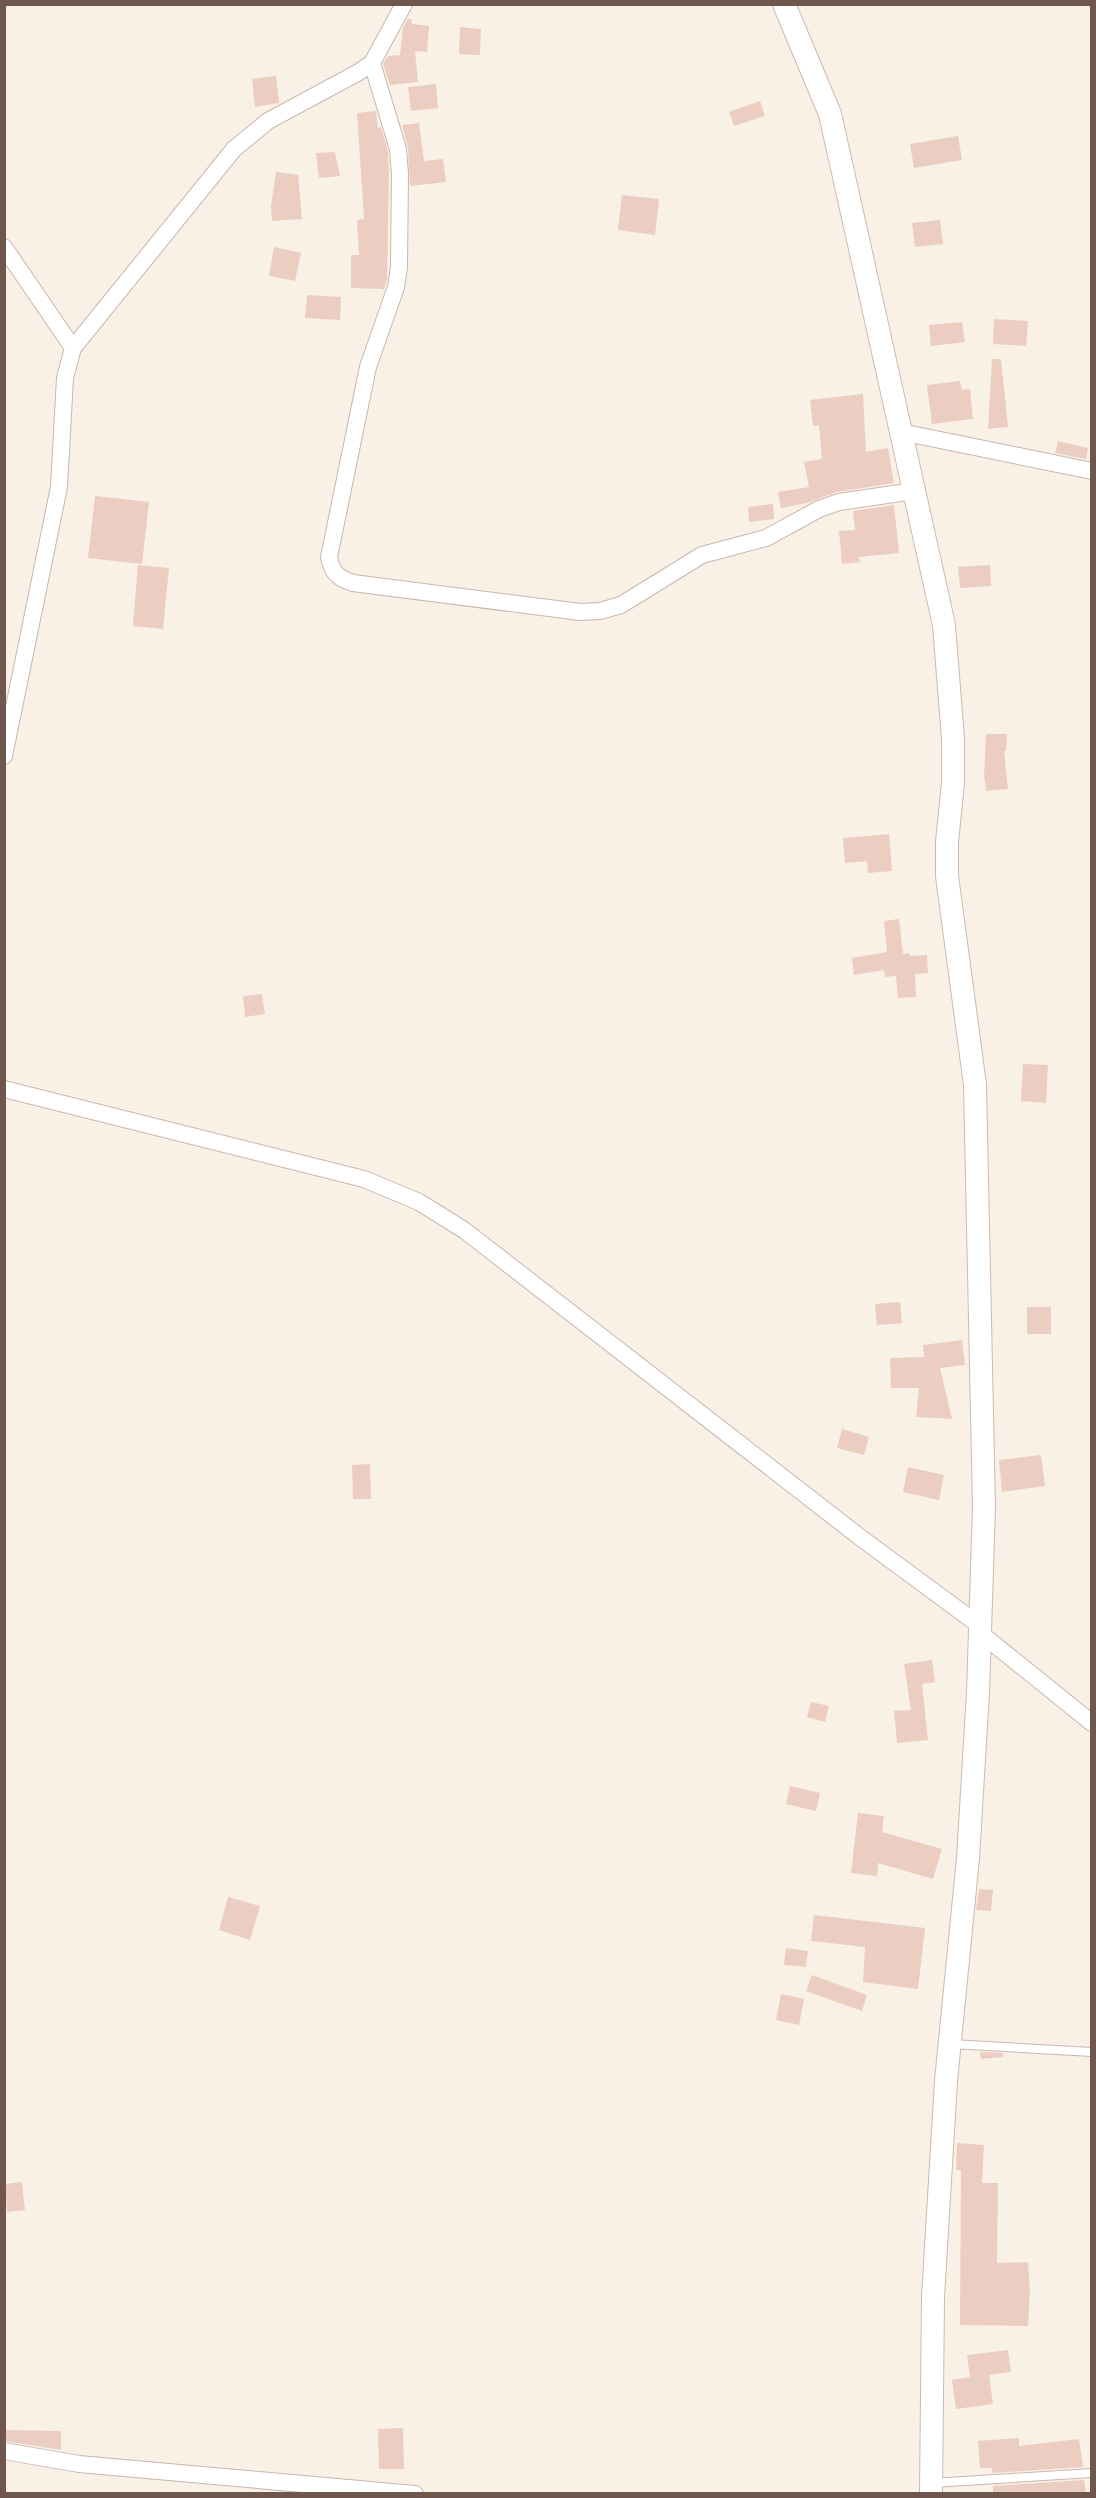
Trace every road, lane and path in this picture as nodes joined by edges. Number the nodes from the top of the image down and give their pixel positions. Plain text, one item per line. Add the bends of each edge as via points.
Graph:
1 (404, 4) edge
2 (784, 4) edge
3 (372, 63) junction
4 (4, 247) edge
5 (73, 348) junction
6 (901, 432) junction
7 (1092, 471) edge
8 (914, 491) junction
9 (4, 756) edge
10 (4, 1089) edge
11 (979, 1628) junction
12 (1092, 1723) edge
13 (951, 2044) junction
14 (1092, 2052) edge
15 (4, 2451) edge
16 (1092, 2473) edge
17 (932, 2488) edge
18 (415, 2493) edge

1 - 3 street
2 - 6 street via 830,114
3 - 5 street via 268,121 242,142
3 - 8 street via 398,149 399,267 396,287 368,367 329,557 331,569 339,578 557,609 600,611 621,605 702,555 766,538 819,509 852,498
4 - 5 street
5 - 9 street via 65,378 59,487
6 - 7 street
6 - 8 street
8 - 11 street via 944,625 953,740 947,876 975,1085 984,1507
10 - 11 street via 364,1179 418,1202 464,1230
11 - 12 street
11 - 13 street via 968,1858
13 - 14 lane
13 - 17 street via 933,2297
15 - 18 street via 79,2464
16 - 17 lane

